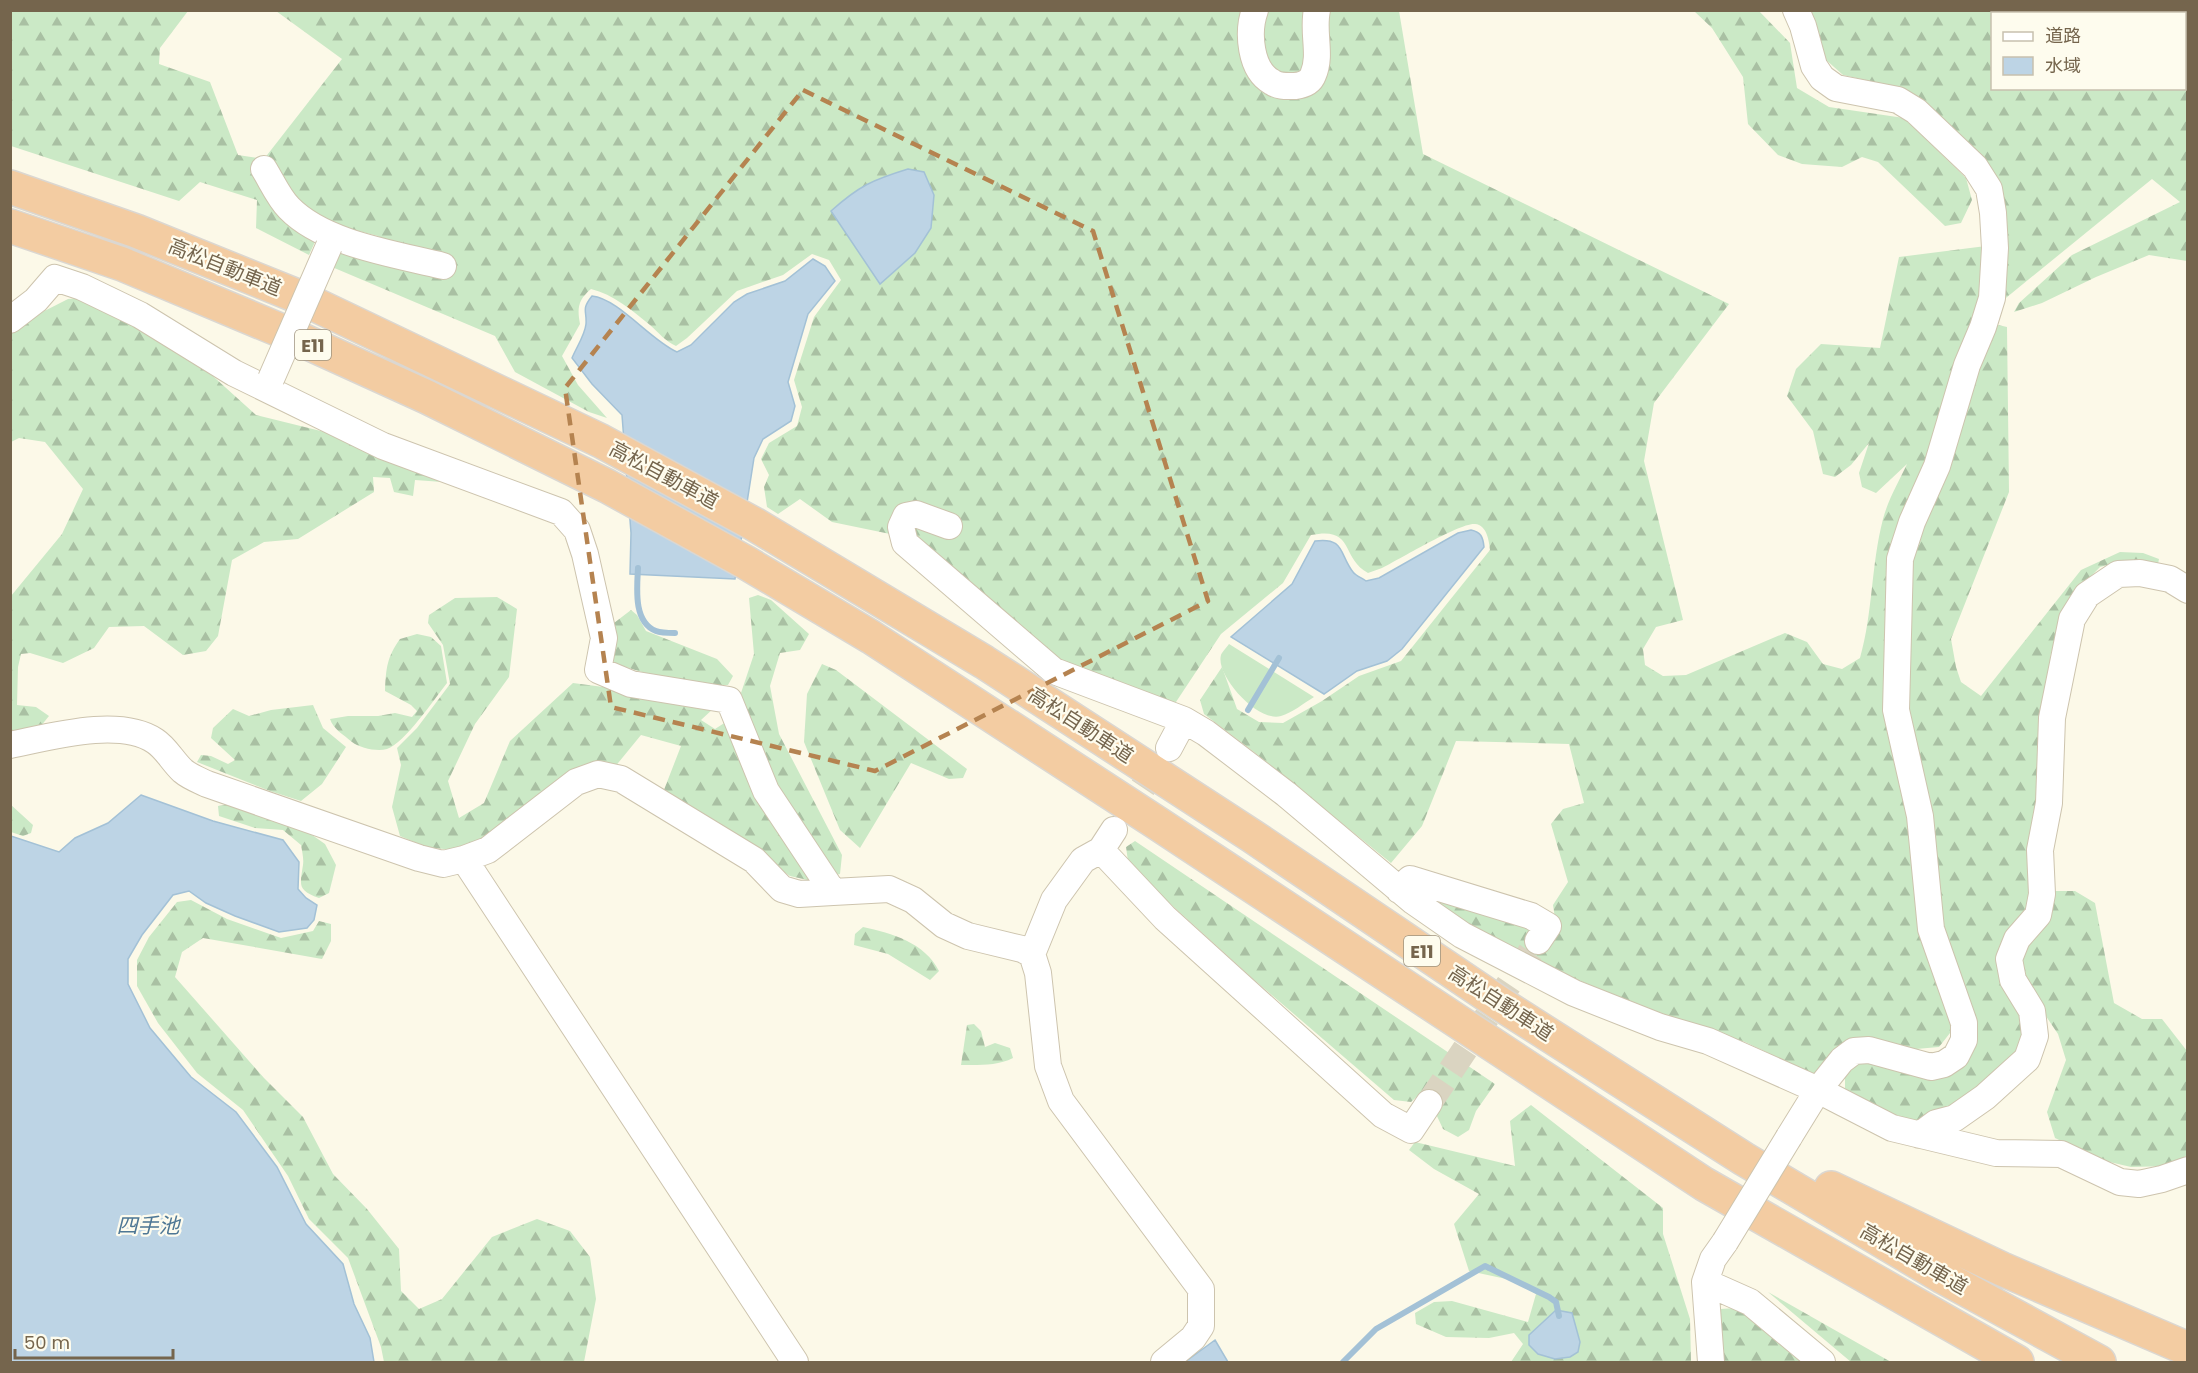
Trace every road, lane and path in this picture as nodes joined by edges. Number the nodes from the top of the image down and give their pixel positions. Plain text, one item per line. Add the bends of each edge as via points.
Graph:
1 (1256, 10) edge
2 (1317, 10) edge
3 (1796, 10) edge
4 (264, 169) dead end
5 (10, 187) edge
6 (10, 226) edge
7 (331, 242) junction
8 (443, 266) dead end
9 (10, 320) edge
10 (268, 384) junction
11 (950, 526) dead end
12 (2187, 590) edge
13 (1184, 720) junction
14 (10, 745) edge
15 (1169, 748) tunnel mouth
16 (464, 859) junction
17 (1400, 890) junction
18 (833, 892) junction
19 (1538, 941) tunnel mouth
20 (1032, 954) junction
21 (1499, 1003) junction
22 (1818, 1090) junction
23 (1429, 1103) tunnel mouth
24 (1920, 1135) junction
25 (2187, 1170) edge
26 (1704, 1184) junction
27 (1705, 1282) junction
28 (2117, 1318) junction
29 (2187, 1321) edge
30 (2187, 1349) edge
31 (795, 1362) edge
32 (1164, 1362) edge
33 (1711, 1362) edge
34 (1822, 1362) edge
35 (1986, 1362) edge
36 (2017, 1362) edge
37 (2099, 1362) edge

1 - 2 street via 1250,39 1256,64 1272,83 1301,86 1310,81 1317,62
3 - 22 street via 1814,66 1822,78 1836,88 1898,100 1916,111 1975,167 1989,189 1995,248 1989,308 1967,365 1937,466 1900,559 1896,710 1920,816 1931,929 1964,1023 1964,1040 1956,1056 1931,1066 1869,1050 1854,1051
4 - 7 street via 287,207
5 - 21 highway, 高松自動車道 / E11 via 136,231 297,296 601,441 754,524 984,662
6 - 26 highway, 高松自動車道 / E11 via 122,264 282,331 608,486 745,562 881,643 1157,822
7 - 8 street
7 - 10 street, bridge
9 - 10 street via 36,300 54,278 140,315 234,373
10 - 18 street via 383,447 561,512 577,530 585,554 604,638 598,670 631,684 729,700 766,791
11 - 13 street via 916,514 906,516 901,527 905,543 1054,671
12 - 24 street via 2170,579 2140,573 2118,574 2087,595 2072,619 2052,718 2049,803 2040,850 2042,894 2038,915 2017,939 2009,959 2013,980 2032,1011 2035,1036 2027,1059 1985,1096 1955,1118 1936,1123
13 - 15 street
13 - 17 street via 1286,794
14 - 16 street via 62,734 131,730 155,741 184,772 207,784 419,858 443,864
16 - 18 street via 488,850 576,782 598,774 621,779 754,860 782,889 799,894
16 - 31 street
17 - 19 street via 1410,879 1531,916 1548,926
17 - 22 street via 1462,935 1574,993 1660,1027 1708,1041
18 - 20 street via 890,889 968,936
20 - 23 street via 1054,900 1083,860 1108,840 1165,918 1383,1116 1411,1130
20 - 32 street via 1038,973 1048,1066 1061,1101 1201,1289 1201,1326 1193,1338
21 - 28 highway via 1840,1193
21 - 37 highway, 高松自動車道 / E11 via 1744,1159 1943,1277
22 - 24 street via 1877,1122
22 - 27 street, bridge via 1713,1259
24 - 25 street via 1996,1153 2061,1154 2120,1182 2139,1184
26 - 35 highway via 1779,1240
26 - 36 highway, 高松自動車道 / E11
27 - 33 street
27 - 34 street via 1750,1302
28 - 29 highway via 2165,1327
28 - 30 highway

